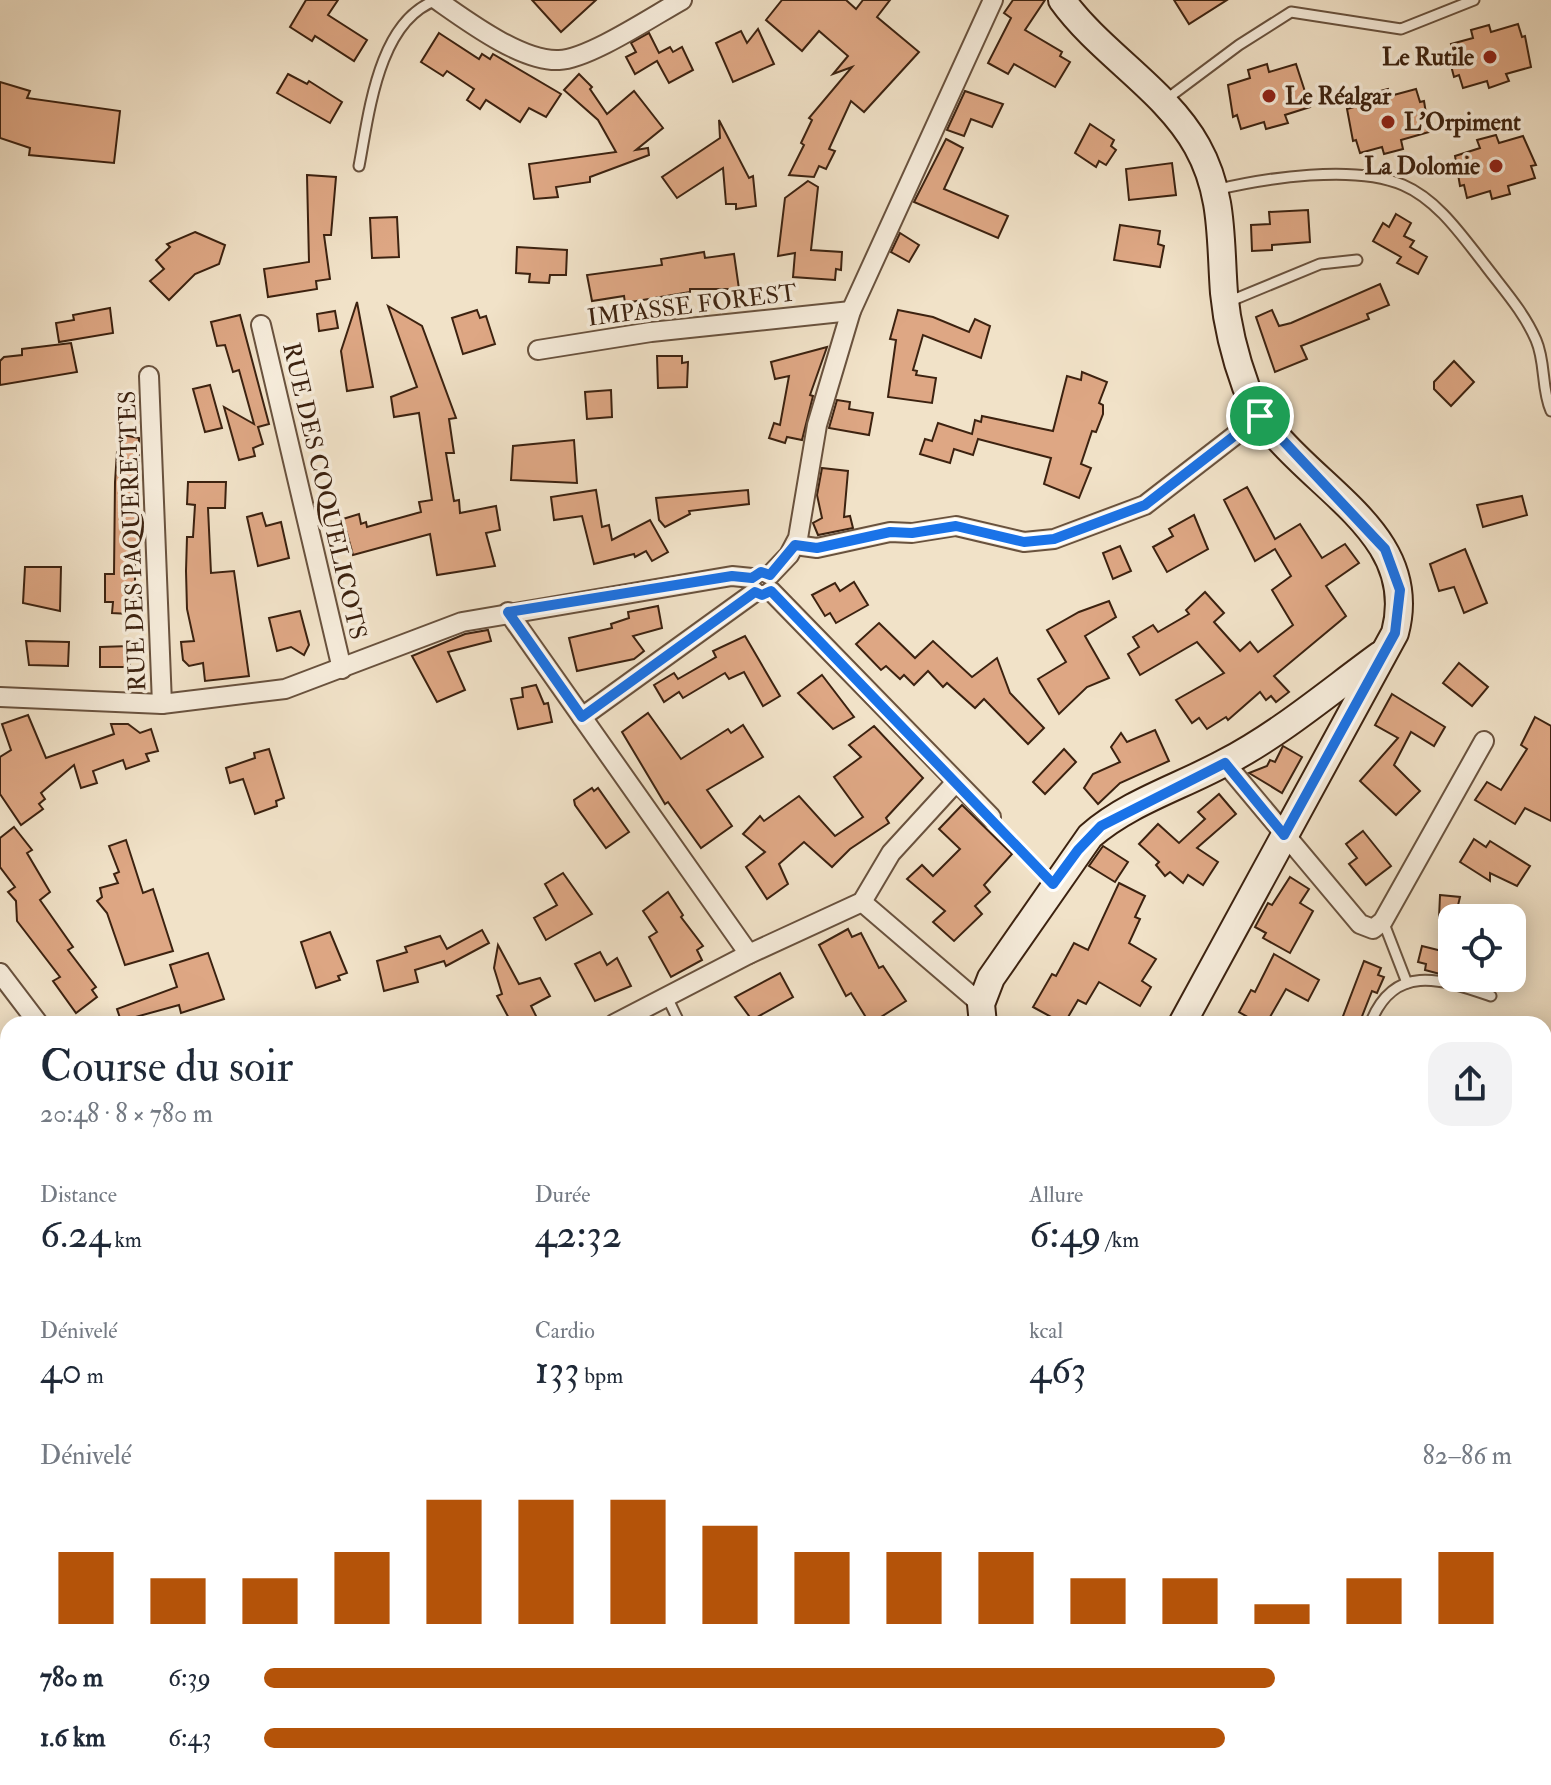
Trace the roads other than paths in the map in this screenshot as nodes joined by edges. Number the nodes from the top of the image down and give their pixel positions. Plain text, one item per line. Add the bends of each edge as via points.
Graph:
1 (437, 0) edge
2 (682, 0) edge
3 (993, 0) edge
4 (1062, 0) edge
5 (1474, 0) edge
6 (1162, 103) junction
7 (359, 166) dead end
8 (1215, 190) junction
9 (1357, 260) dead end
10 (1225, 303) junction
11 (851, 311) junction
12 (261, 325) dead end
13 (538, 350) dead end
14 (149, 376) dead end
15 (1551, 411) edge
16 (1260, 416) junction
17 (795, 545) junction
18 (762, 584) junction
19 (508, 612) junction
20 (1386, 651) junction
21 (342, 669) junction
22 (1334, 689) junction
23 (0, 697) edge
24 (162, 704) junction
25 (1356, 710) junction
26 (582, 717) junction
27 (1484, 741) dead end
28 (1225, 763) junction
29 (956, 782) junction
30 (991, 817) road end
31 (1284, 835) junction
32 (862, 902) junction
33 (1383, 921) junction
34 (749, 954) junction
35 (0, 973) edge
36 (1407, 983) junction
37 (1491, 996) dead end
38 (667, 997) junction
39 (982, 1014) edge
40 (33, 1016) edge
41 (630, 1016) edge
42 (676, 1016) edge
43 (1186, 1016) edge
44 (1374, 1016) edge

1 - 2 street via 531,56 558,61 586,53
1 - 7 lane via 416,10 392,43
3 - 11 street
4 - 6 street via 1094,40
5 - 6 lane via 1401,29 1291,12
6 - 8 street via 1191,136
8 - 10 street via 1223,228
8 - 15 lane via 1355,175 1389,180 1415,192 1456,229 1528,323 1543,360
9 - 10 lane via 1320,264
10 - 16 street via 1243,378
11 - 13 street, IMPASSE FOREST via 666,330
11 - 17 street via 817,425
12 - 21 street, RUE DES COQUELICOTS
14 - 24 street, RUE DES PAQUERETTES
16 - 17 street via 1145,505 1054,539 1024,542 956,526 890,532 817,548
16 - 20 street via 1385,549 1396,572 1400,601
17 - 18 street
18 - 19 street via 732,576
18 - 26 street
18 - 29 street
19 - 21 street via 446,627
19 - 26 street
20 - 22 street
20 - 25 street
21 - 24 street via 285,689
22 - 25 street via 1350,695
22 - 28 street
23 - 24 street
25 - 31 street
26 - 34 street
27 - 33 street
28 - 31 street
28 - 39 street via 1101,826 1053,884 991,978
29 - 30 street
29 - 32 street via 891,853
31 - 33 street via 1364,927 1373,929
31 - 43 street
32 - 34 street
32 - 39 street
33 - 36 lane
34 - 38 street
35 - 40 street
36 - 37 lane via 1440,979
36 - 44 lane via 1381,1002
38 - 41 street
38 - 42 lane

